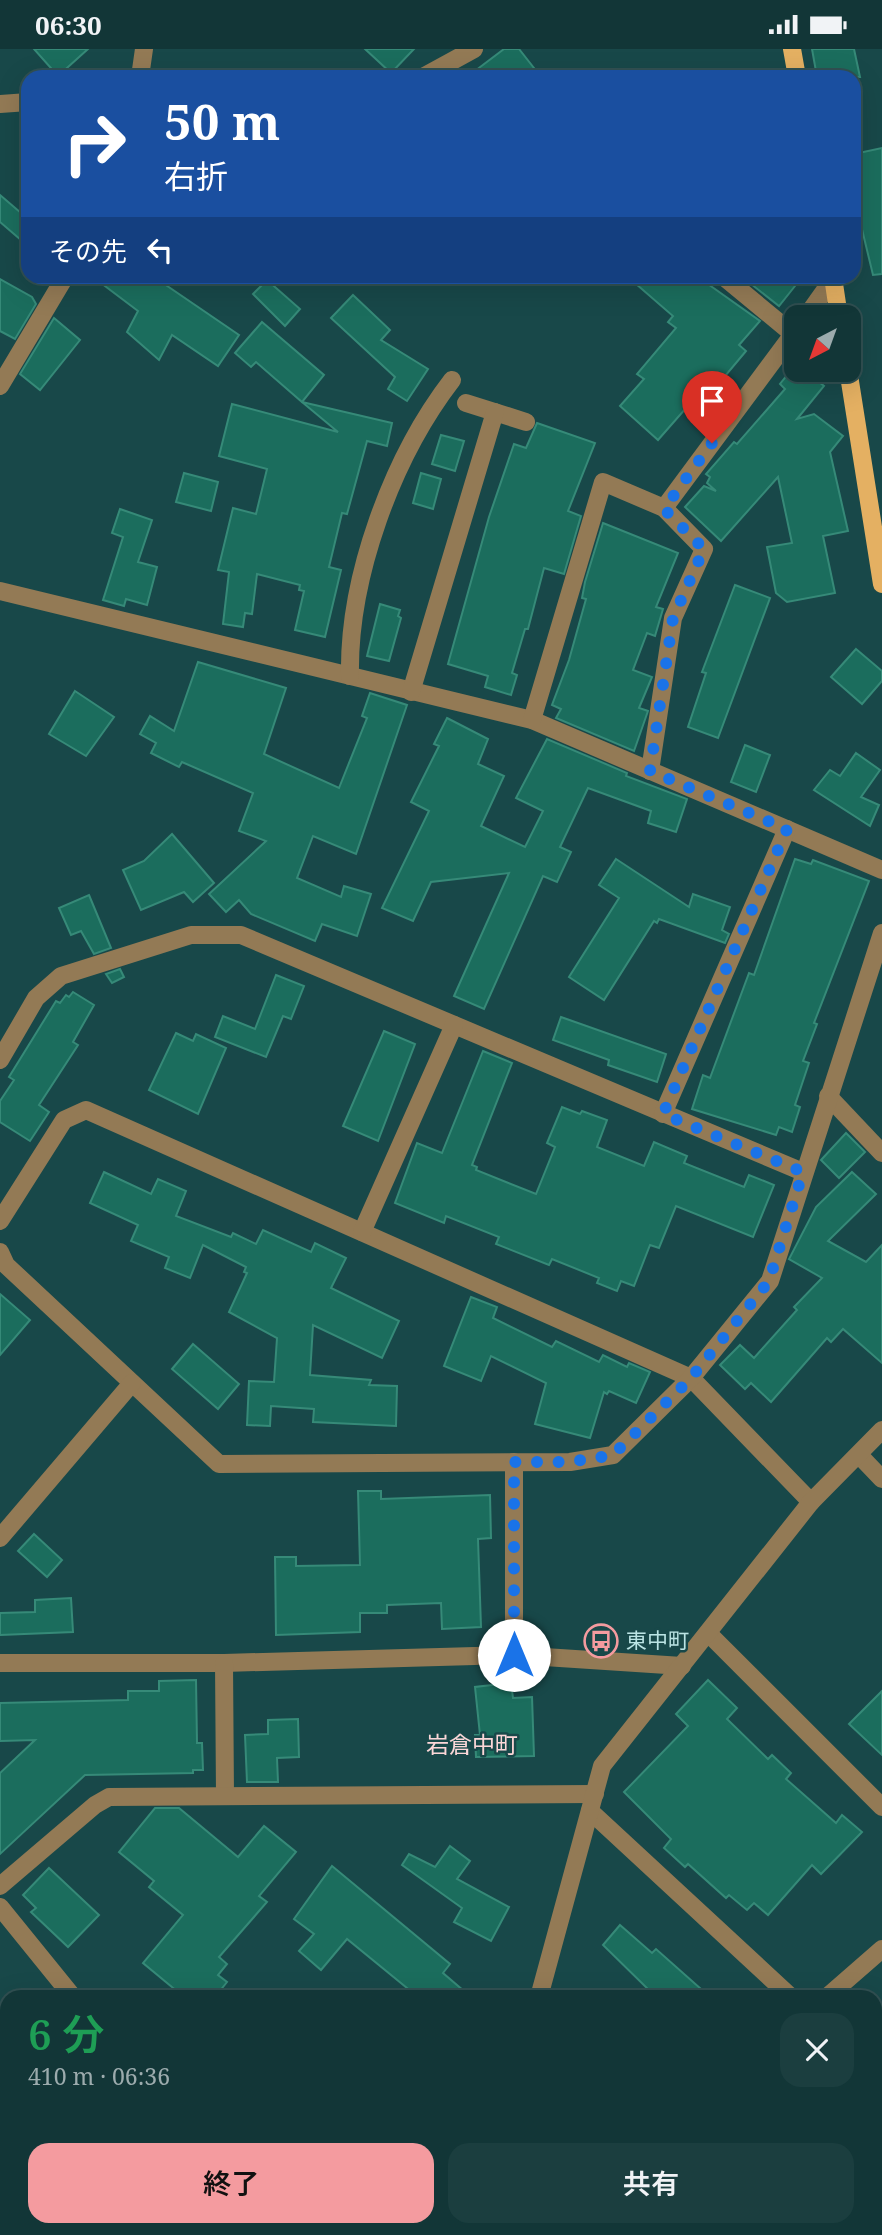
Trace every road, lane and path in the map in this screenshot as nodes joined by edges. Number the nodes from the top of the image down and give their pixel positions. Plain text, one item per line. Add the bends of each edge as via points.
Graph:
1 (144, 49) edge
2 (474, 49) edge
3 (792, 49) edge
4 (141, 70) edge
5 (436, 70) edge
6 (796, 70) edge
7 (21, 102) edge
8 (0, 104) edge
9 (61, 284) edge
10 (733, 284) edge
11 (829, 284) edge
12 (834, 284) edge
13 (814, 305) edge
14 (837, 305) edge
15 (784, 323) edge
16 (784, 347) edge
17 (452, 380) dead end
18 (850, 382) edge
19 (0, 386) edge
20 (466, 403) dead end
21 (495, 412) junction
22 (526, 422) dead end
23 (664, 509) junction
24 (882, 584) edge
25 (0, 591) edge
26 (350, 676) junction
27 (411, 692) junction
28 (532, 720) junction
29 (650, 771) junction
30 (787, 829) junction
31 (882, 870) edge
32 (882, 933) edge
33 (454, 1025) junction
34 (0, 1060) edge
35 (828, 1096) junction
36 (663, 1114) junction
37 (882, 1153) edge
38 (803, 1172) junction
39 (0, 1221) edge
40 (362, 1232) junction
41 (2, 1263) edge
42 (691, 1378) junction
43 (132, 1383) junction
44 (882, 1430) edge
45 (860, 1456) junction
46 (514, 1462) junction
47 (882, 1479) edge
48 (811, 1502) junction
49 (0, 1538) edge
50 (708, 1633) junction
51 (514, 1655) junction
52 (0, 1663) edge
53 (224, 1663) junction
54 (682, 1666) junction
55 (225, 1796) junction
56 (593, 1803) junction
57 (882, 1807) edge
58 (0, 1886) edge
59 (0, 1906) edge
60 (882, 1949) edge
61 (67, 1990) edge
62 (541, 1990) edge
63 (784, 1990) edge
64 (835, 1990) edge

1 - 4 street
2 - 5 street
3 - 6 main road
7 - 8 street
9 - 19 street
10 - 15 street
11 - 13 street
12 - 14 main road
16 - 23 street
17 - 26 street via 427,411 387,498 366,560 349,636
18 - 24 main road
20 - 21 street
21 - 22 street
21 - 27 street
23 - 28 street via 603,482
23 - 29 street via 704,549 673,618
25 - 26 street
26 - 27 street
27 - 28 street
28 - 29 street
29 - 30 street
30 - 31 street
30 - 36 street
32 - 35 street
33 - 34 street via 241,935 191,935 61,976 36,998
33 - 36 street
33 - 40 street
35 - 37 street
35 - 38 street
36 - 38 street
38 - 42 street via 769,1281
39 - 40 street via 64,1120 86,1110
40 - 42 street
41 - 43 street
42 - 46 street via 613,1455 570,1462
42 - 48 street
43 - 46 street via 219,1464
43 - 49 street
44 - 45 street
45 - 47 street
45 - 48 street
46 - 51 street
48 - 50 street
50 - 54 street
50 - 57 street
51 - 53 street
51 - 54 street
52 - 53 street
53 - 55 street
54 - 56 street via 602,1766
55 - 56 street
55 - 58 street via 109,1797
56 - 62 street
56 - 63 street
59 - 61 street
60 - 64 street

